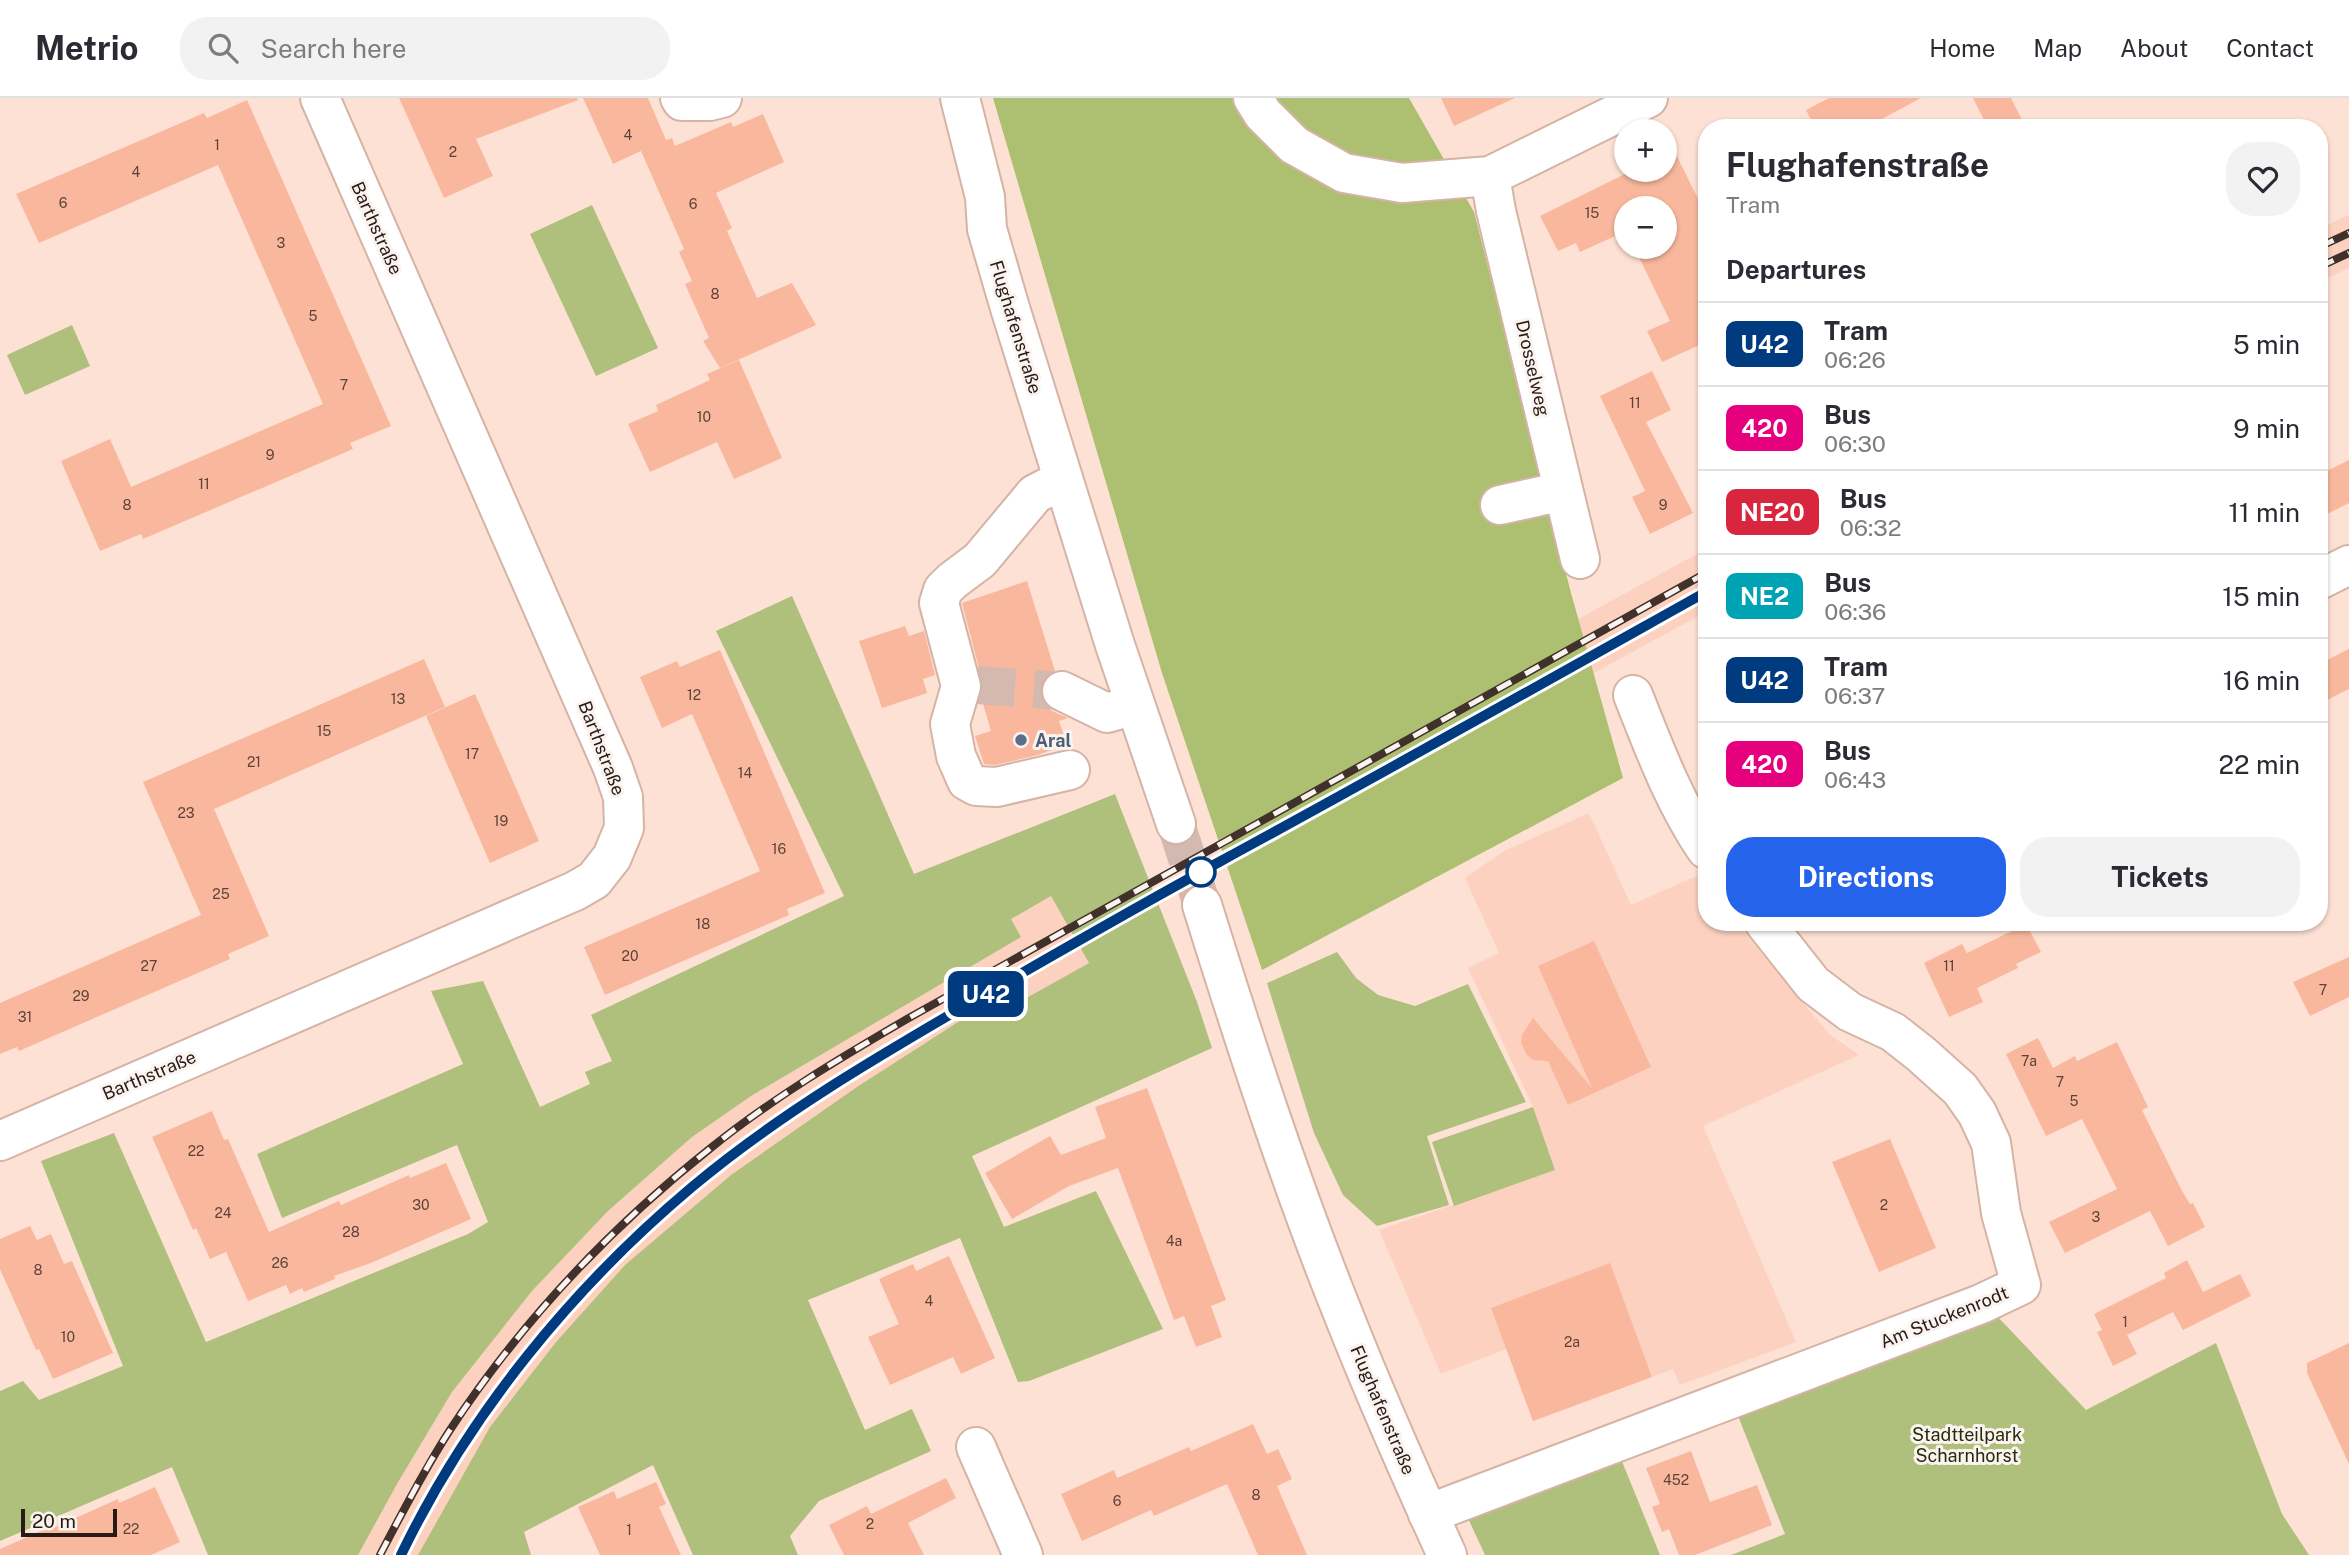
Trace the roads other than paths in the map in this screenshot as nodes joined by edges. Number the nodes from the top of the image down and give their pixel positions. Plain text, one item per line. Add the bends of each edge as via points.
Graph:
1 (320, 98) edge
2 (680, 98) edge
3 (722, 98) edge
4 (937, 98) edge
5 (960, 98) edge
6 (1253, 98) edge
7 (1648, 98) edge
8 (1490, 176) junction
9 (987, 229) junction
10 (1062, 480) junction
11 (1563, 491) junction
12 (1500, 505) dead end
13 (1580, 559) dead end
14 (2349, 565) edge
15 (2328, 576) edge
16 (1062, 691) tunnel mouth
17 (1633, 695) dead end
18 (1135, 705) junction
19 (1070, 770) dead end
20 (1176, 824) tunnel mouth
21 (1698, 837) edge
22 (1202, 905) tunnel mouth
23 (1771, 931) edge
24 (0, 1141) edge
25 (976, 1447) dead end
26 (1428, 1514) junction
27 (1023, 1555) edge
28 (1447, 1555) edge

1 - 24 street, Barthstraße via 613,768 623,797 624,828 612,857 594,880 575,891
2 - 3 street
4 - 9 street, Flughafenstraße via 969,204
5 - 9 street, Flughafenstraße via 985,197
6 - 8 street via 1294,145 1344,173 1402,183
7 - 8 street
8 - 11 street, Drosselweg
9 - 10 street, Flughafenstraße
10 - 18 street, Flughafenstraße
10 - 19 street via 1035,494 980,560 943,590 939,603 969,685 950,724 967,781 997,787
11 - 12 street
11 - 13 street, Drosselweg
14 - 15 street
16 - 18 street via 1107,713
17 - 21 street
18 - 20 street, Flughafenstraße
22 - 26 street, Flughafenstraße via 1320,1254
23 - 26 street, Am Stuckenrodt via 1813,984 1921,1054 1977,1113 1991,1143 2001,1213 2021,1285
25 - 27 street
26 - 28 street, Flughafenstraße

